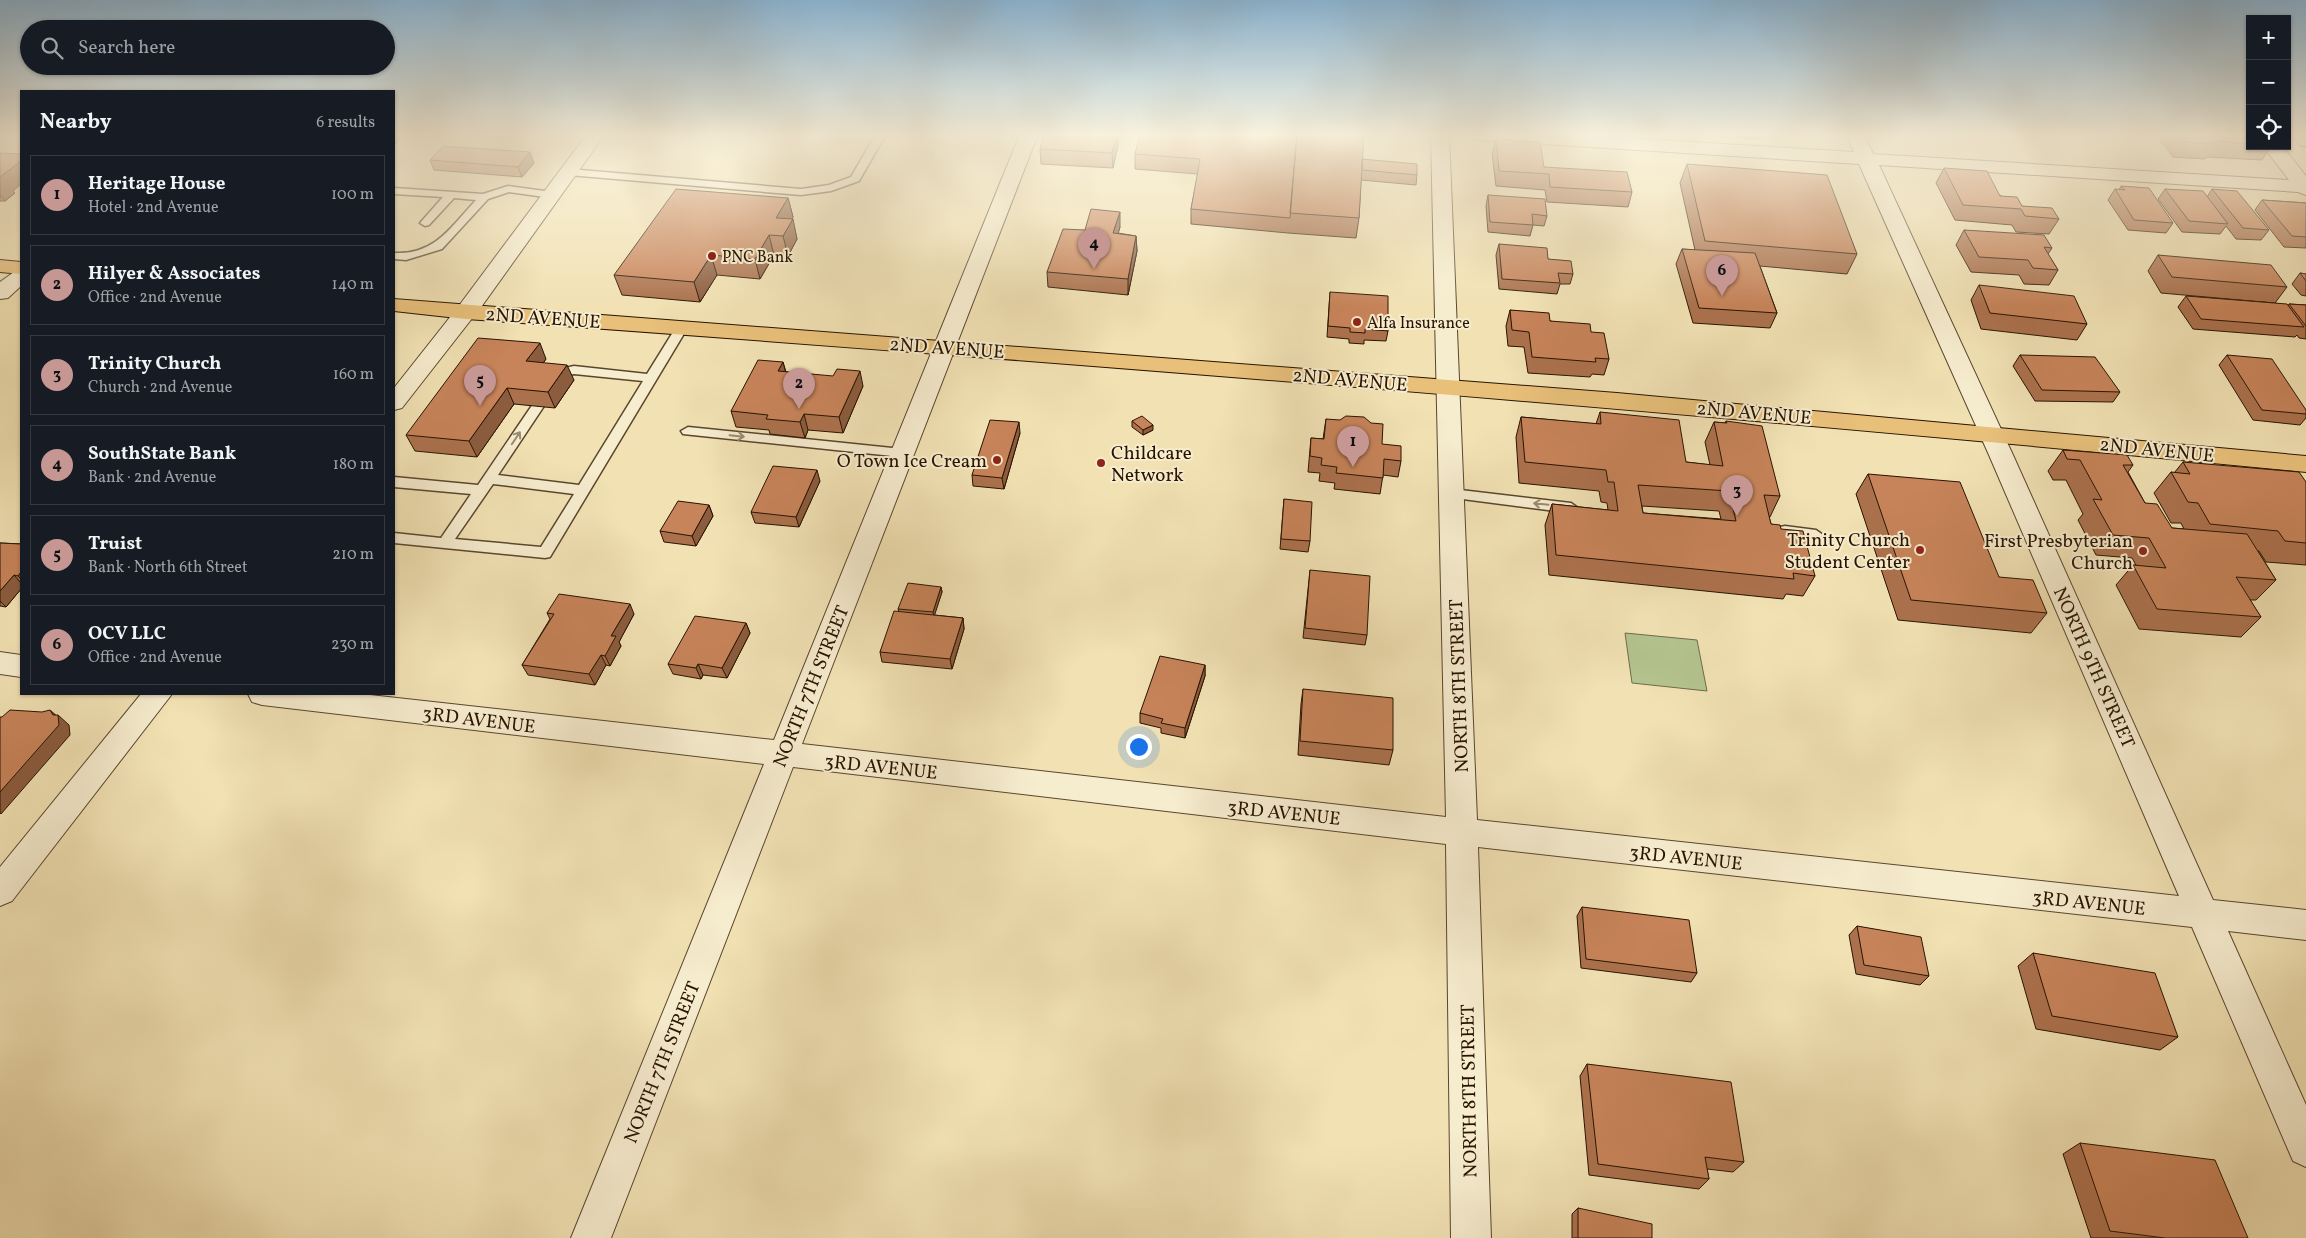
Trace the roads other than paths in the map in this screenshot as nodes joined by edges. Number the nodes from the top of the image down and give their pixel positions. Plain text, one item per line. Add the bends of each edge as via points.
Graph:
1 (409, 192) edge
2 (500, 192) edge
3 (532, 192) edge
4 (1006, 192) edge
5 (1442, 192) edge
6 (1882, 192) edge
7 (451, 194) junction
8 (552, 194) joint
9 (484, 197) junction
10 (425, 223) dead end
11 (406, 244) dead end
12 (395, 256) edge
13 (0, 266) edge
14 (20, 268) edge
15 (20, 277) edge
16 (0, 293) edge
17 (395, 305) edge
18 (466, 312) junction
19 (682, 328) junction
20 (945, 346) junction
21 (652, 378) junction
22 (1449, 387) junction
23 (395, 402) edge
24 (688, 431) dead end
25 (1991, 433) junction
26 (902, 454) junction
27 (2306, 464) edge
28 (395, 482) edge
29 (485, 485) junction
30 (583, 490) junction
31 (1452, 494) junction
32 (1582, 509) edge
33 (1767, 530) edge
34 (1816, 535) dead end
35 (395, 538) edge
36 (445, 543) junction
37 (0, 663) edge
38 (20, 666) edge
39 (157, 695) edge
40 (271, 695) edge
41 (783, 755) junction
42 (1462, 832) junction
43 (0, 891) edge
44 (2205, 915) junction
45 (2306, 926) edge
46 (2306, 1148) edge
47 (591, 1238) edge
48 (1471, 1238) edge

1 - 7 lane
2 - 9 lane
3 - 8 lane
4 - 20 street, NORTH 7TH STREET
5 - 22 street, NORTH 8TH STREET
6 - 25 street, NORTH 9TH STREET
7 - 9 lane
7 - 10 lane
8 - 18 street
9 - 12 lane via 438,247 406,257
11 - 12 lane
13 - 14 main road
15 - 16 street
17 - 18 main road, 2ND AVENUE
18 - 19 main road, 2ND AVENUE
18 - 23 street
19 - 20 main road, 2ND AVENUE
19 - 21 lane
20 - 22 main road, 2ND AVENUE
20 - 26 street, NORTH 7TH STREET
29 -> 21 lane via 560,373 574,370
21 - 30 lane
22 - 25 main road, 2ND AVENUE
22 - 31 street, NORTH 8TH STREET
24 -> 26 lane
25 - 27 main road, 2ND AVENUE
25 - 44 street, NORTH 9TH STREET
26 - 41 street, NORTH 7TH STREET
28 - 29 lane
29 - 30 lane
29 - 36 lane
30 - 36 lane via 544,553
32 -> 31 lane
31 - 42 street, NORTH 8TH STREET
33 - 34 lane
35 - 36 lane
37 - 38 street
39 - 43 street
40 - 41 street, 3RD AVENUE
41 - 42 street, 3RD AVENUE
41 - 47 street, NORTH 7TH STREET
42 - 44 street, 3RD AVENUE
42 - 48 street, NORTH 8TH STREET
44 - 45 street, 3RD AVENUE
44 - 46 street, NORTH 9TH STREET

